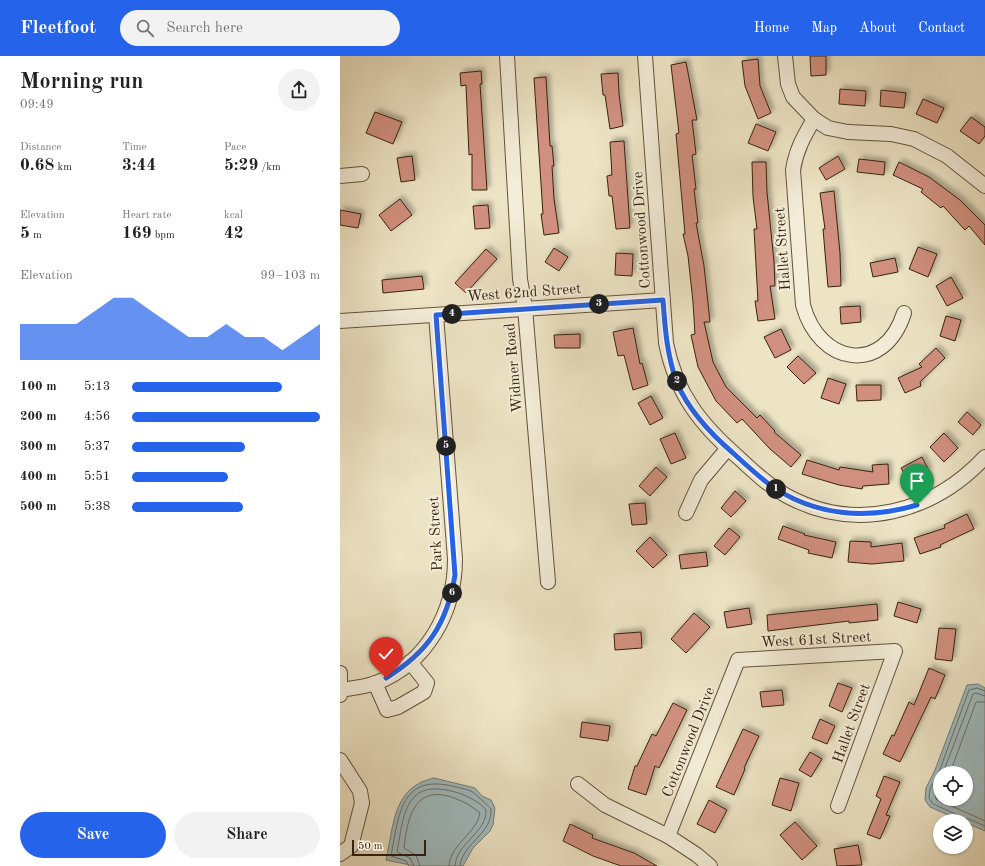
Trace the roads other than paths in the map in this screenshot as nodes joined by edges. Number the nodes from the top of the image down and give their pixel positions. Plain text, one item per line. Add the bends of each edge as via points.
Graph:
1 (507, 56) edge
2 (645, 56) edge
3 (785, 56) edge
4 (814, 119) junction
5 (362, 174) dead end
6 (340, 176) edge
7 (984, 182) edge
8 (663, 300) junction
9 (525, 308) junction
10 (904, 313) dead end
11 (436, 315) junction
12 (340, 321) edge
13 (728, 448) junction
14 (985, 457) edge
15 (686, 514) dead end
16 (548, 582) dead end
17 (895, 651) joint
18 (738, 660) joint
19 (410, 662) junction
20 (340, 673) edge
21 (375, 683) junction
22 (340, 691) edge
23 (340, 760) edge
24 (578, 784) dead end
25 (838, 806) dead end
26 (668, 836) junction
27 (340, 854) edge
28 (710, 866) edge

1 - 9 street, Widmer Road via 520,271
2 - 8 street, Cottonwood Drive
3 - 4 street via 788,84 793,97
4 - 7 street via 828,128 848,132 891,134 914,139 948,156
4 - 10 street, Hallet Street via 800,142 793,170 803,306 807,319 823,342 835,350 858,355 880,349 892,339
5 - 6 street
8 - 9 street, West 62nd Street
8 - 13 street, Cottonwood Drive via 666,343 678,384 701,421
9 - 11 street, West 62nd Street
9 - 16 street, Widmer Road
11 - 12 street, West 62nd Street
11 - 19 street, Park Street via 455,575 450,602 438,629 429,643
13 - 14 street, Cottonwood Drive via 762,479 787,496 817,507 849,514 874,514 917,505 956,484
13 - 15 street via 701,480
17 - 18 street, West 61st Street
17 - 25 street, Hallet Street
18 - 26 street, Cottonwood Drive
19 - 21 street, Park Street
19 - 21 street via 427,683 424,692 398,707 387,710
20 - 22 street
21 - 22 street, Park Street
23 - 27 street via 360,791 362,803 351,846
24 - 26 street via 605,805
26 - 28 street

